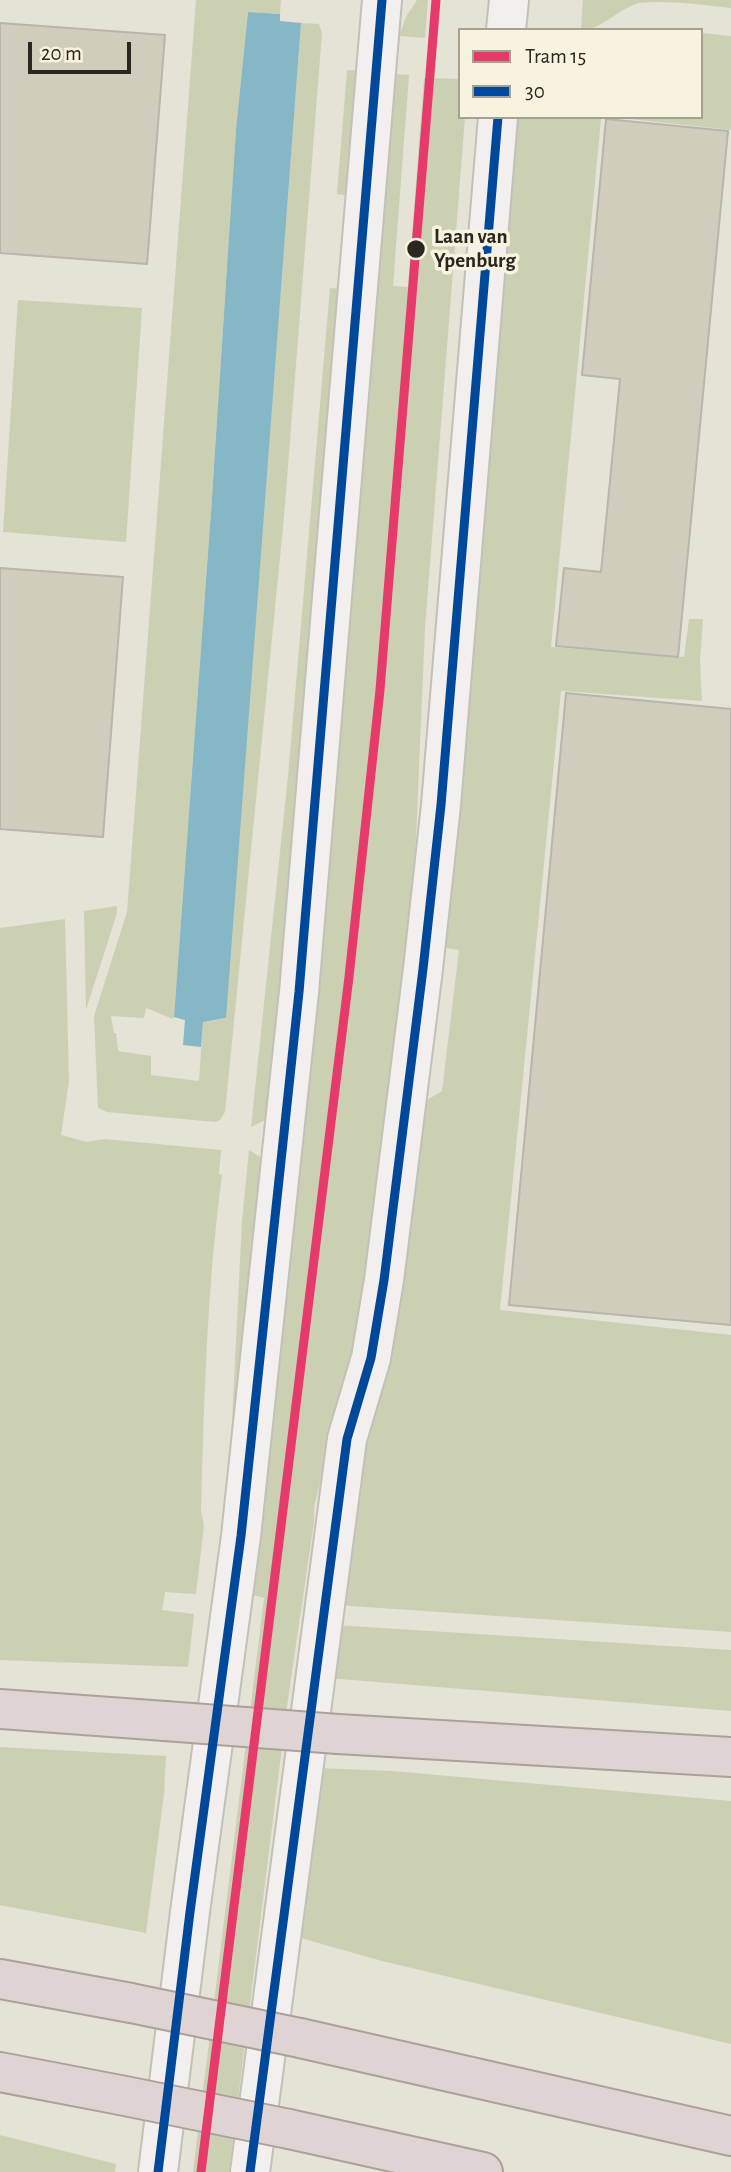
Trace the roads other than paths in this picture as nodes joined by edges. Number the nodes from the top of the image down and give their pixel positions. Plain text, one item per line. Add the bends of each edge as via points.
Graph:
1 (382, 0) edge
2 (509, 0) edge
3 (506, 28) edge
4 (498, 119) edge
5 (0, 1709) edge
6 (731, 1758) edge
7 (0, 1979) edge
8 (0, 2072) edge
9 (731, 2136) edge
10 (447, 2166) edge
11 (158, 2172) edge
12 (250, 2172) edge
13 (483, 2172) edge

1 - 11 main road via 299,992 241,1536
2 - 3 main road
4 - 12 main road via 441,806 423,969 384,1280 371,1357 346,1438
5 - 6 highway, bridge
7 - 9 highway, bridge via 300,2038
8 - 10 highway, bridge via 289,2129
10 - 13 highway

